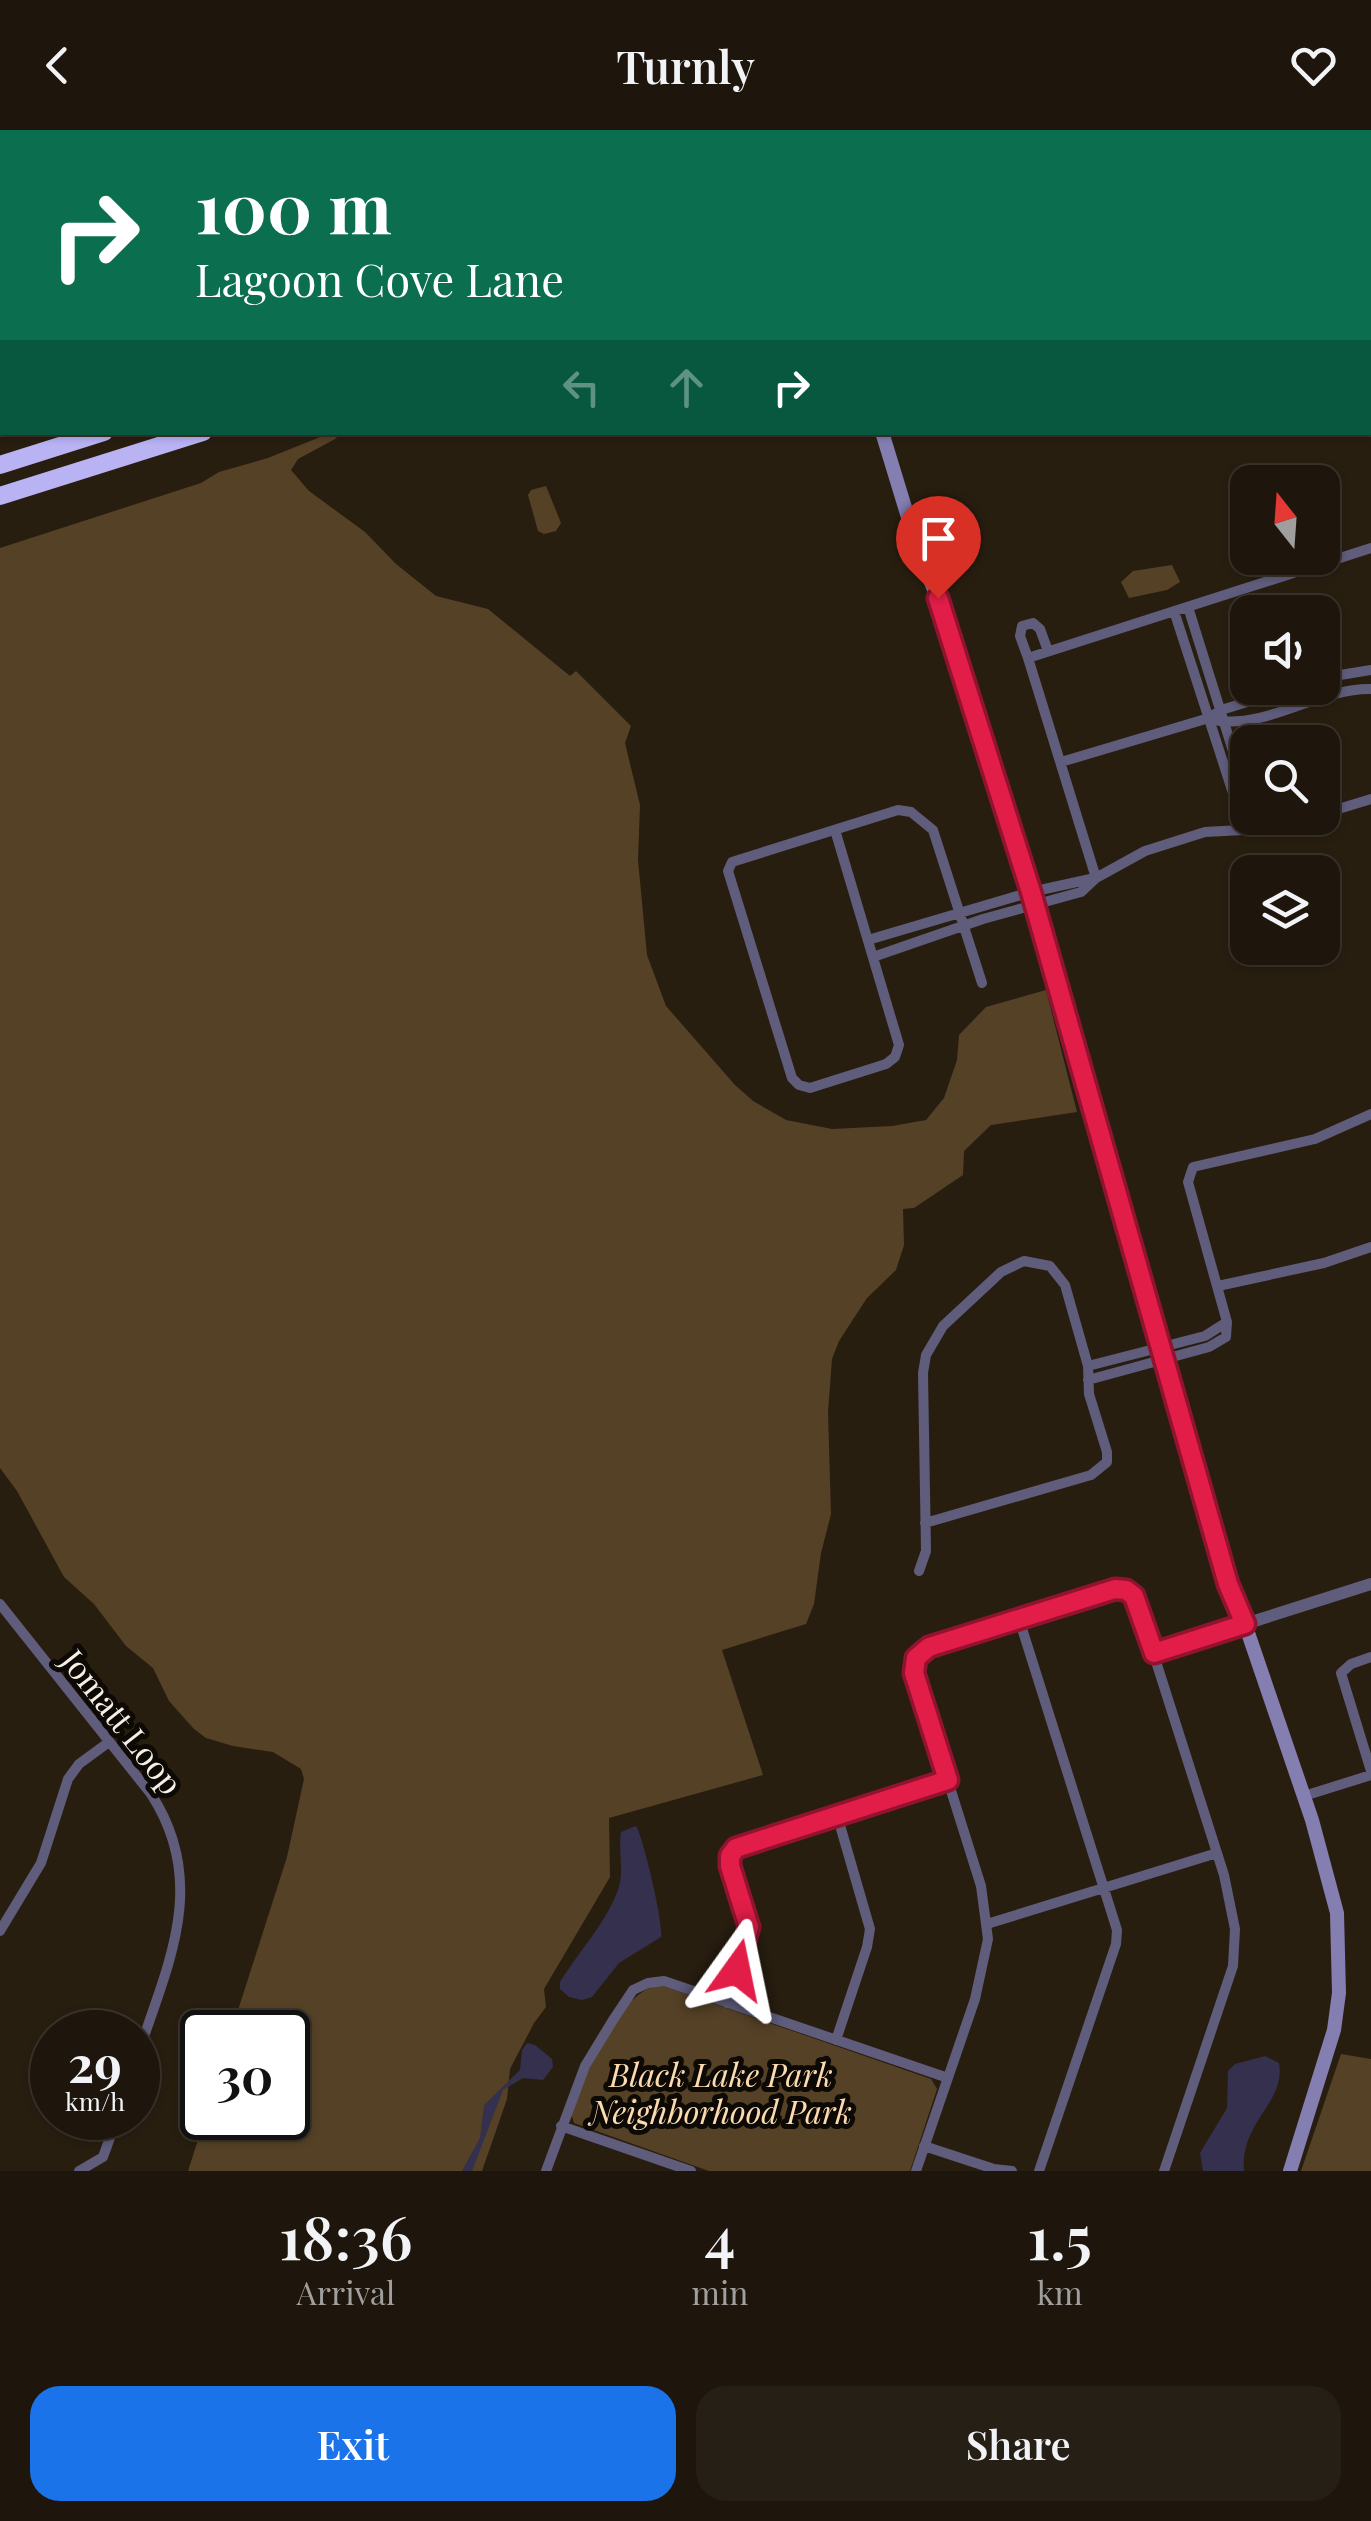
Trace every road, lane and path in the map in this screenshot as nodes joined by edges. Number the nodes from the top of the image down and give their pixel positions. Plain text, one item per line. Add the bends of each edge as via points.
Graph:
1 (95, 435) edge
2 (193, 435) edge
3 (883, 435) edge
4 (0, 465) edge
5 (0, 496) edge
6 (1371, 548) edge
7 (1188, 607) junction
8 (1174, 611) junction
9 (1048, 651) junction
10 (1028, 658) junction
11 (1371, 670) edge
12 (1340, 673) edge
13 (1371, 689) edge
14 (1250, 705) edge
15 (1222, 716) junction
16 (1209, 718) junction
17 (1230, 742) edge
18 (1061, 762) junction
19 (1230, 771) edge
20 (1371, 799) edge
21 (1340, 808) edge
22 (1230, 828) edge
23 (835, 830) junction
24 (1096, 878) junction
25 (1068, 882) junction
26 (1072, 895) junction
27 (1033, 899) junction
28 (989, 911) junction
29 (960, 912) junction
30 (964, 928) junction
31 (868, 940) junction
32 (873, 958) junction
33 (982, 984) dead end
34 (1371, 1114) edge
35 (1371, 1248) edge
36 (1218, 1286) junction
37 (1162, 1353) junction
38 (1088, 1366) junction
39 (1088, 1380) junction
40 (925, 1522) junction
41 (919, 1571) dead end
42 (1371, 1584) edge
43 (0, 1604) edge
44 (1019, 1619) junction
45 (1245, 1624) junction
46 (1154, 1653) junction
47 (1371, 1657) edge
48 (109, 1742) junction
49 (1371, 1773) edge
50 (948, 1780) junction
51 (1304, 1796) junction
52 (837, 1815) junction
53 (1217, 1852) junction
54 (1104, 1888) junction
55 (987, 1924) junction
56 (0, 1931) edge
57 (726, 2003) junction
58 (153, 2010) edge
59 (836, 2040) junction
60 (948, 2078) junction
61 (561, 2126) junction
62 (109, 2140) edge
63 (924, 2146) junction
64 (669, 2167) edge
65 (79, 2171) edge
66 (546, 2171) edge
67 (691, 2171) edge
68 (917, 2171) edge
69 (1012, 2171) edge
70 (1039, 2171) edge
71 (1164, 2171) edge
72 (1290, 2171) edge

1 - 4 highway
2 - 5 highway
3 - 27 main road
6 - 7 street
7 - 8 street
7 - 15 street
8 - 9 street
8 - 16 street
9 - 10 street
9 - 10 street via 1033,622 1020,632
10 - 18 street
11 - 12 street
13 - 15 street via 1346,690 1244,721
14 - 15 street
15 - 16 street
15 - 17 street
16 - 18 street
16 - 19 street
18 - 24 street
20 - 21 street
22 - 24 street via 1145,851
23 - 29 street via 911,812 934,830
23 - 31 street
23 - 32 street via 728,866 799,1085 810,1088 894,1058 899,1045
24 - 25 street
24 - 26 street
25 - 26 street
25 - 27 street
26 - 27 street
27 - 28 street
27 - 37 main road
28 - 29 street
28 - 30 street
29 - 30 street
29 - 31 street
30 - 32 street
30 - 33 street
31 - 32 street
34 - 36 street via 1314,1139 1193,1167 1188,1182
35 - 36 street
36 - 37 street via 1226,1337
37 - 38 street
37 - 39 street
37 - 45 main road
38 - 39 street
38 - 40 street via 1065,1285 1050,1266 1037,1262 1010,1265 943,1326 923,1373
39 - 40 street via 1107,1452 1100,1470
40 - 41 street
42 - 45 street
43 - 48 street, Jomatt Loop
44 - 46 street via 1126,1590 1138,1604
44 - 50 street via 929,1647 916,1658 914,1673
44 - 54 street
45 - 46 street
45 - 51 main road
46 - 53 street
47 - 49 street via 1341,1673
48 - 56 street via 68,1778 41,1863
48 - 58 street, Jomatt Loop via 164,1814 181,1876 174,1946
49 - 51 street
50 - 52 street
50 - 55 street
51 - 72 main road via 1337,1912 1339,1993 1324,2070
52 - 57 street via 747,1843 730,1856 749,1927
52 - 59 street via 870,1930
53 - 54 street
53 - 71 street via 1234,1915 1233,1966
54 - 55 street
54 - 70 street via 1116,1944
55 - 60 street via 981,1977
57 - 59 street
57 - 61 street via 664,1982 633,1990 585,2066
59 - 60 street
60 - 63 street
61 - 64 street
61 - 66 street
62 - 65 street via 103,2157
63 - 68 street
63 - 69 street
64 - 67 street

